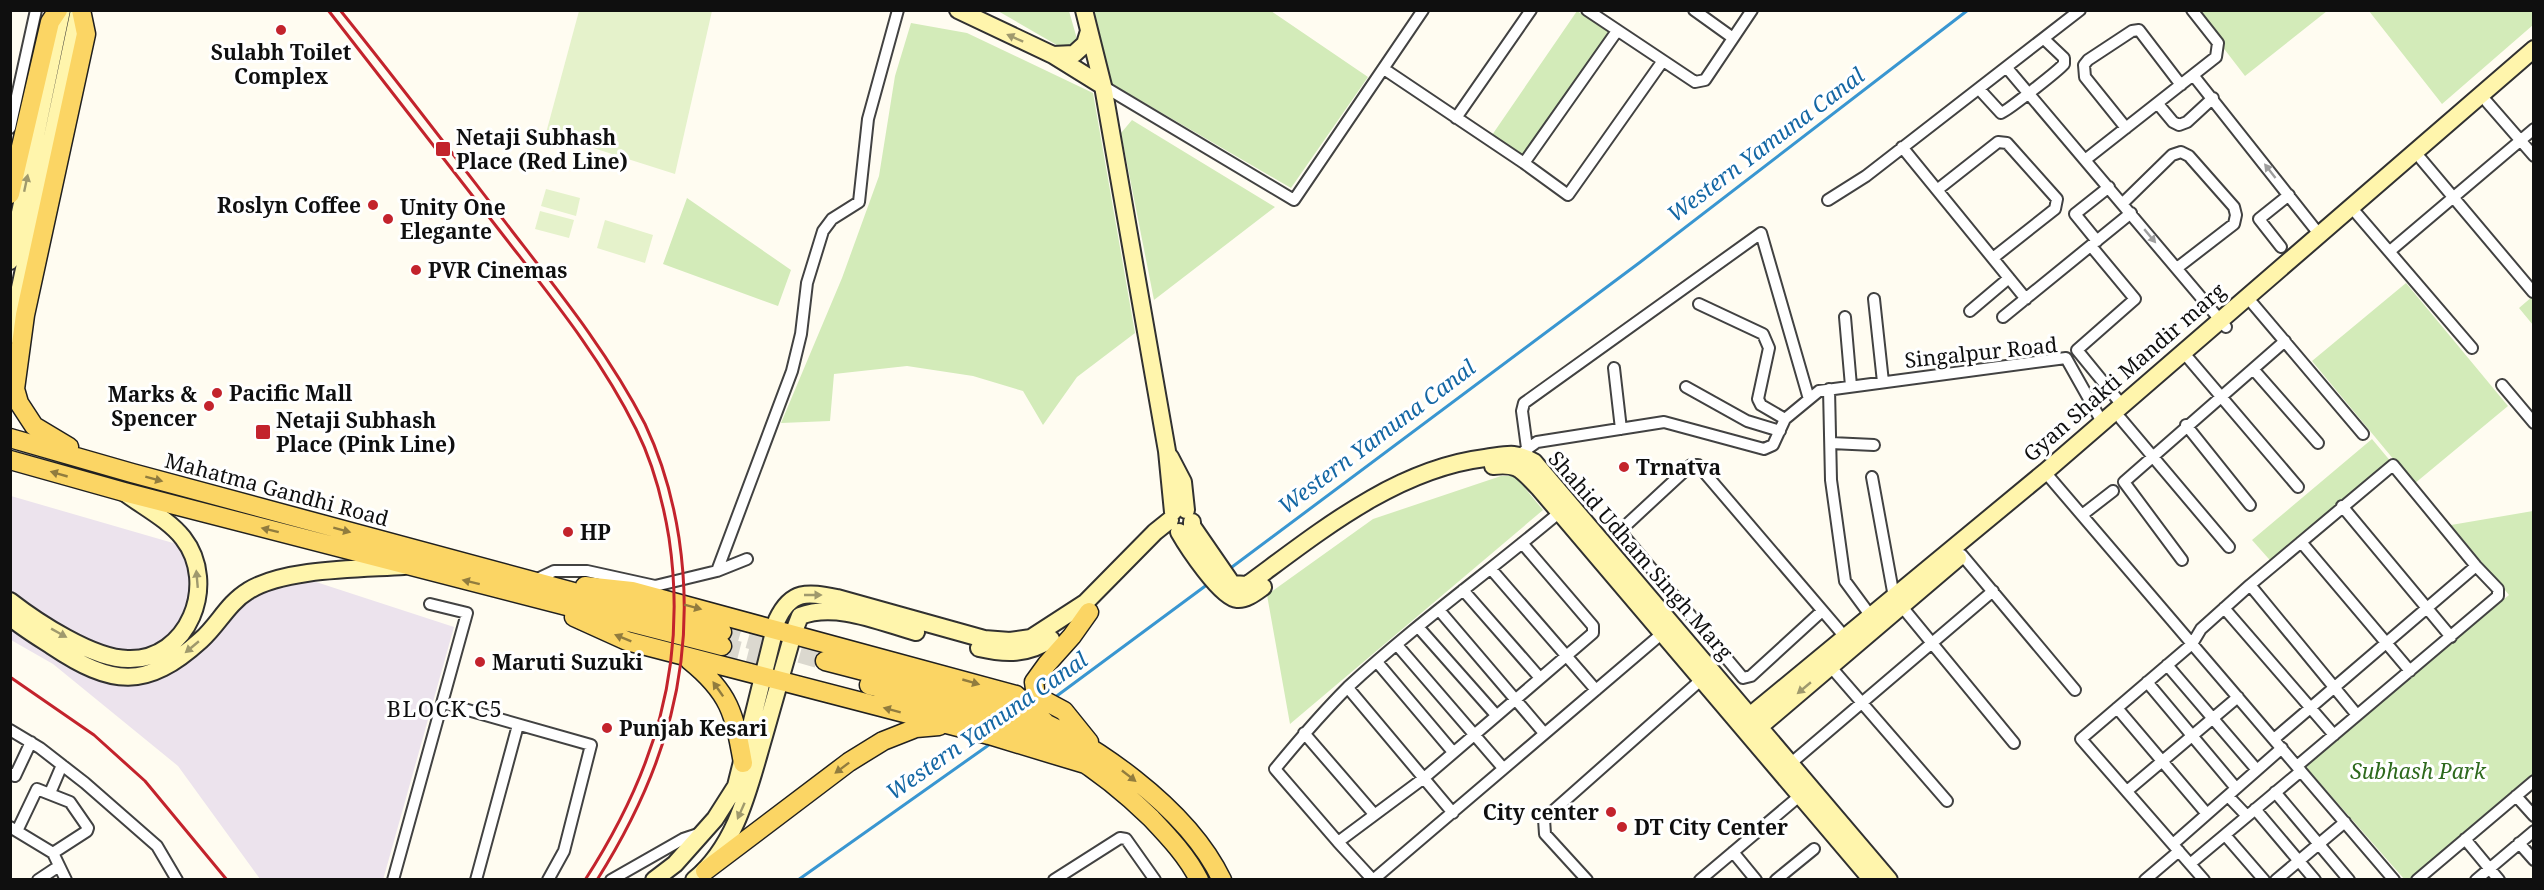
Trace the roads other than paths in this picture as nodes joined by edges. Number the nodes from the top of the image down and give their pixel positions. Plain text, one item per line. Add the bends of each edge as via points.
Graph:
1 (36, 10) edge
2 (60, 10) edge
3 (80, 10) edge
4 (898, 10) edge
5 (958, 10) edge
6 (972, 10) edge
7 (1084, 10) edge
8 (1423, 10) edge
9 (1531, 10) edge
10 (1587, 10) edge
11 (1694, 10) edge
12 (1752, 10) edge
13 (2080, 10) edge
14 (2192, 10) edge
15 (988, 26) junction
16 (1089, 31) junction
17 (1617, 31) junction
18 (66, 35) junction
19 (1734, 38) junction
20 (2044, 39) junction
21 (2534, 50) edge
22 (1053, 55) junction
23 (1662, 62) junction
24 (2534, 62) edge
25 (2007, 68) junction
26 (1384, 69) junction
27 (2193, 75) junction
28 (2181, 85) junction
29 (1103, 86) junction
30 (1979, 89) junction
31 (2028, 92) junction
32 (2212, 98) junction
33 (2487, 102) junction
34 (2158, 104) junction
35 (1456, 118) junction
36 (10, 128) edge
37 (2126, 128) junction
38 (2534, 129) edge
39 (2520, 140) junction
40 (1902, 147) junction
41 (2534, 156) edge
42 (2421, 159) junction
43 (2085, 160) junction
44 (1524, 163) junction
45 (2109, 187) junction
46 (1937, 190) junction
47 (10, 194) edge
48 (2289, 195) junction
49 (2453, 197) junction
50 (1828, 200) dead end
51 (2123, 203) junction
52 (2131, 213) junction
53 (2357, 214) junction
54 (2319, 234) junction
55 (2094, 243) junction
56 (2281, 247) dead end
57 (2390, 251) junction
58 (1993, 258) junction
59 (10, 261) edge
60 (2177, 268) junction
61 (2009, 278) junction
62 (2533, 292) edge
63 (2026, 299) junction
64 (1874, 300) dead end
65 (1698, 304) dead end
66 (2253, 304) junction
67 (1970, 311) dead end
68 (1845, 317) dead end
69 (2003, 317) dead end
70 (2223, 323) junction
71 (14, 341) edge
72 (2285, 341) junction
73 (2472, 348) dead end
74 (2189, 359) junction
75 (1614, 368) dead end
76 (2253, 369) junction
77 (1883, 382) junction
78 (2502, 385) dead end
79 (1851, 386) junction
80 (1686, 387) dead end
81 (1829, 389) junction
82 (2221, 396) junction
83 (1809, 399) junction
84 (2121, 412) junction
85 (1785, 419) junction
86 (2102, 422) junction
87 (2534, 423) edge
88 (2186, 425) junction
89 (1621, 429) junction
90 (1780, 431) junction
91 (2363, 434) dead end
92 (10, 438) edge
93 (1830, 443) junction
94 (2318, 443) dead end
95 (1874, 445) dead end
96 (1519, 455) junction
97 (2152, 455) junction
98 (10, 460) edge
99 (98, 463) junction
100 (2048, 475) junction
101 (1872, 477) dead end
102 (2298, 487) dead end
103 (2113, 491) dead end
104 (124, 492) junction
105 (2250, 505) dead end
106 (2343, 506) junction
107 (1560, 512) junction
108 (2082, 514) junction
109 (1179, 521) junction
110 (2301, 542) junction
111 (1522, 543) junction
112 (2229, 547) dead end
113 (1962, 555) junction
114 (747, 559) dead end
115 (2182, 560) dead end
116 (408, 565) junction
117 (2476, 566) junction
118 (1491, 569) junction
119 (717, 571) junction
120 (2250, 585) junction
121 (530, 589) junction
122 (1463, 590) junction
123 (1993, 591) junction
124 (10, 601) edge
125 (1897, 602) junction
126 (430, 604) dead end
127 (2224, 608) junction
128 (2427, 608) junction
129 (1439, 610) junction
130 (1822, 611) junction
131 (1089, 612) junction
132 (10, 617) edge
133 (1874, 621) junction
134 (1419, 628) junction
135 (774, 629) junction
136 (1668, 629) junction
137 (793, 634) junction
138 (1845, 637) junction
139 (2451, 637) junction
140 (722, 639) tunnel mouth
141 (1932, 643) junction
142 (2386, 643) junction
143 (2192, 644) junction
144 (1397, 645) junction
145 (683, 656) junction
146 (1565, 656) junction
147 (1377, 662) junction
148 (2167, 665) junction
149 (1830, 666) junction
150 (2410, 671) junction
151 (771, 678) junction
152 (1540, 678) junction
153 (1702, 679) junction
154 (2147, 682) junction
155 (2335, 687) junction
156 (1348, 688) junction
157 (1596, 690) junction
158 (2075, 690) dead end
159 (2238, 697) junction
160 (1515, 699) junction
161 (443, 703) junction
162 (1862, 703) junction
163 (1026, 704) junction
164 (2117, 708) junction
165 (2311, 708) junction
166 (1496, 715) junction
167 (2357, 715) junction
168 (2212, 718) junction
169 (518, 725) junction
170 (1750, 725) junction
171 (953, 726) junction
172 (995, 729) junction
173 (10, 730) edge
174 (1304, 733) junction
175 (1544, 733) junction
176 (1473, 734) junction
177 (2192, 735) junction
178 (2334, 735) junction
179 (2274, 739) junction
180 (31, 742) junction
181 (2014, 743) dead end
182 (2282, 748) junction
183 (1453, 752) junction
184 (1090, 757) junction
185 (2162, 760) junction
186 (743, 763) junction
187 (1790, 764) junction
188 (62, 765) junction
189 (1503, 768) junction
190 (2299, 768) junction
191 (2257, 771) junction
192 (10, 774) edge
193 (1424, 778) junction
194 (2534, 781) edge
195 (1805, 791) junction
196 (2127, 791) junction
197 (2232, 792) junction
198 (2275, 792) junction
199 (51, 793) junction
200 (2516, 796) junction
201 (1947, 801) dead end
202 (1453, 813) junction
203 (2251, 813) junction
204 (1374, 814) junction
205 (2207, 814) junction
206 (2534, 816) edge
207 (2345, 822) junction
208 (14, 829) edge
209 (2534, 831) edge
210 (702, 833) junction
211 (2225, 835) junction
212 (2464, 839) junction
213 (1338, 842) junction
214 (2319, 843) junction
215 (2519, 843) junction
216 (2176, 848) junction
217 (1814, 849) dead end
218 (1733, 852) junction
219 (53, 853) junction
220 (2534, 860) edge
221 (2298, 861) junction
222 (2190, 864) junction
223 (59, 866) junction
224 (2489, 868) junction
225 (700, 875) edge
226 (2199, 878) edge
227 (2390, 878) edge
228 (38, 879) edge
229 (66, 879) edge
230 (177, 879) edge
231 (393, 879) edge
232 (476, 879) edge
233 (548, 879) edge
234 (611, 879) edge
235 (654, 879) edge
236 (1054, 879) edge
237 (1155, 879) edge
238 (1199, 879) edge
239 (1222, 879) edge
240 (1373, 879) edge
241 (1587, 879) edge
242 (1700, 879) edge
243 (1756, 879) edge
244 (1776, 879) edge
245 (1872, 879) edge
246 (1889, 879) edge
247 (2145, 879) edge
248 (2264, 879) edge
249 (2276, 879) edge
250 (2314, 879) edge
251 (2349, 879) edge
252 (2417, 879) edge
253 (2476, 879) edge
254 (2499, 879) edge

1 - 36 street
2 - 18 street
2 - 47 main road via 50,22
3 - 18 street
3 - 71 main road via 86,34
4 - 119 street via 868,119 859,202 832,219 823,231 807,283 792,371
5 - 15 street
6 - 15 street
7 - 16 street
8 - 26 street
9 - 35 street
10 - 17 street
11 - 19 street
12 - 19 street
13 - 20 street
14 - 27 street via 2218,47 2216,57
22 -> 15 street
16 - 22 street via 1074,54
16 - 29 street
17 - 23 street
17 - 44 street
59 -> 18 street
18 - 71 street
19 - 23 street via 1701,82
20 - 25 street
20 - 31 street via 2064,58 2064,64
21 - 54 street, Gyan Shakti Mandir marg
22 - 29 street
23 - 44 street via 1568,195
24 - 33 street, Gyan Shakti Mandir marg
25 - 30 street
25 - 31 street
26 - 29 street via 1294,200
26 - 35 street
27 - 28 street
27 - 32 street
28 - 34 street
28 - 37 street via 2139,30 2088,60 2085,77
29 - 109 street
30 - 31 street via 2001,113
30 - 40 street
31 - 43 street
32 - 34 street via 2187,122 2179,124
48 -> 32 street
33 - 39 street
33 - 42 street, Gyan Shakti Mandir marg
34 - 37 street
35 - 44 street
37 - 43 street
38 - 39 street
39 - 41 street
39 - 49 street
40 - 46 street
40 - 50 street
42 - 49 street
42 - 53 street, Gyan Shakti Mandir marg
43 - 45 street
45 - 51 street
45 - 55 street via 2075,214
46 - 58 street
46 - 58 street via 2003,141 2057,199 2055,209
48 - 54 street
48 - 56 street via 2259,219
49 - 57 street
49 - 62 street
51 - 52 street
51 - 60 street via 2172,155 2181,152 2234,207 2234,224
52 - 55 street
52 -> 60 street
53 - 57 street
53 - 66 street, Gyan Shakti Mandir marg
54 - 70 street, Gyan Shakti Mandir marg
55 - 63 street
55 - 84 street via 2135,299 2077,350
57 - 73 street
58 - 61 street
60 - 70 street
61 - 63 street
61 - 67 street
63 - 69 street
64 - 77 street
65 - 85 street via 1763,334 1769,348 1758,399 1761,405
66 - 70 street, Gyan Shakti Mandir marg
66 - 72 street
68 - 79 street
70 - 74 street, Gyan Shakti Mandir marg
70 - 84 street, Gyan Shakti Mandir marg
71 - 99 main road via 15,389 34,426
72 - 76 street
72 - 91 street
74 - 82 street
74 - 84 street, Gyan Shakti Mandir marg
75 - 89 street
76 - 82 street
76 - 94 street
77 - 79 street, Singalpur Road
77 - 86 street, Singalpur Road via 2066,358
78 - 87 street
79 - 81 street, Singalpur Road
80 - 90 street via 1746,421
81 - 83 street, Singalpur Road
81 - 93 street
82 - 88 street
82 - 102 street
83 - 85 street, Singalpur Road
83 - 96 street via 1761,232 1524,403
84 - 86 street, Gyan Shakti Mandir marg
84 - 97 street
84 - 100 street, Gyan Shakti Mandir marg
85 - 90 street
86 - 100 street, Gyan Shakti Mandir marg
88 - 97 street
88 - 105 street
89 - 90 street via 1664,422 1764,449 1773,446
89 - 96 street via 1537,442
92 - 99 main road, Mahatma Gandhi Road
93 - 95 street
93 - 133 street via 1831,480 1845,581
96 - 107 street, Shahid Udham Singh Marg via 1518,467
96 - 109 street via 1419,487 1325,540 1253,594 1236,599 1211,565 1191,526
96 - 136 street, Shahid Udham Singh Marg via 1534,462
97 - 112 street
97 - 115 street via 2124,482
104 -> 98 main road, Mahatma Gandhi Road
99 -> 121 main road, Mahatma Gandhi Road
100 - 108 street
100 - 113 street, Gyan Shakti Mandir marg
100 - 125 street, Gyan Shakti Mandir marg
101 - 125 street
103 - 108 street
116 -> 104 main road, Mahatma Gandhi Road
124 -> 104 street via 32,618 102,654 127,660 164,651 182,634 193,616 198,596 193,556 183,538
106 - 110 street
106 - 117 street via 2393,465
106 - 128 street
107 - 111 street
107 - 136 street, Shahid Udham Singh Marg
108 - 143 street
109 - 131 street
135 -> 109 street via 784,604 794,596 815,594 984,639 1031,638 1085,603 1155,532
110 - 120 street
110 - 142 street
111 - 118 street
111 - 146 street via 1593,626 1593,633
113 - 123 street
113 - 125 street, Gyan Shakti Mandir marg
114 - 119 street
121 -> 116 main road, Mahatma Gandhi Road
116 -> 132 street via 297,575 266,582 247,591 225,610 203,638 173,663 140,677 116,676 93,669
117 - 128 street
117 - 139 street via 2498,590 2498,596
118 - 122 street
118 - 146 street
119 - 121 street via 655,586 587,571 554,571
120 - 127 street
120 - 155 street
121 -> 135 main road via 632,591
121 - 140 main road
145 -> 121 main road via 627,641
122 - 129 street
122 - 152 street
123 - 141 street
123 - 158 street
125 - 133 street, Gyan Shakti Mandir marg
125 - 141 street
126 - 161 street via 468,614
127 - 143 street via 2201,629
127 - 165 street
128 - 139 street
128 - 142 street
129 - 134 street
129 - 160 street
130 - 130 street via 1698,465 1691,465 1623,528 1624,536 1743,678 1752,676
130 - 138 street
131 - 137 street via 1047,642 1030,650 1008,653 834,611 815,610 800,616
131 - 163 main road via 1034,682
133 - 138 street, Gyan Shakti Mandir marg
133 - 149 street, Gyan Shakti Mandir marg
134 - 144 street
134 - 166 street
135 - 137 main road
135 - 151 street
136 - 153 street, Shahid Udham Singh Marg
136 - 157 street
136 - 170 street, Shahid Udham Singh Marg
137 - 151 street
137 -> 163 main road via 1016,695
138 - 170 street, Gyan Shakti Mandir marg
139 - 150 street
141 - 162 street
141 - 181 street
142 - 150 street
142 - 155 street
143 - 148 street
143 - 159 street
144 - 147 street
144 - 176 street
145 - 151 main road
186 -> 145 main road via 731,710 718,686
146 - 152 street
146 - 157 street
147 - 156 street
147 - 183 street
148 - 154 street
148 - 168 street
149 - 162 street
149 -> 170 street, Gyan Shakti Mandir marg
150 - 167 street
171 -> 151 main road
151 - 186 street
151 -> 225 street via 743,808 725,842
152 - 160 street
153 - 170 street, Shahid Udham Singh Marg
153 - 241 street via 1544,819 1545,834
154 - 164 street
154 - 177 street
155 - 165 street
155 - 167 street
156 - 174 street
156 - 193 street
157 - 175 street
159 - 168 street
159 - 179 street
160 - 166 street
160 - 175 street
161 - 169 street
161 - 231 street
162 - 187 street
162 - 201 street
163 - 172 main road via 823,666
163 - 184 main road
163 - 184 main road via 1064,711
164 - 185 street
164 - 196 street via 2082,739
165 - 178 street
165 - 179 street
166 - 176 street
167 - 178 street
168 - 177 street
168 - 191 street
169 - 232 street
169 - 233 street via 591,745 564,851
170 - 187 street, Shahid Udham Singh Marg
170 - 195 street, Shahid Udham Singh Marg
171 - 172 main road
171 -> 225 main road via 916,728 883,741 849,762
172 - 184 main road
173 - 180 street
174 - 204 street
174 - 213 street via 1275,769
175 - 189 street
176 - 183 street
176 - 189 street
177 - 185 street
177 - 197 street
178 - 190 street
179 - 182 street
180 - 188 street
180 - 192 street via 15,776
182 - 190 street
182 - 191 street
183 - 193 street
184 - 238 main road via 1162,829
184 -> 239 main road via 1158,800 1212,859
185 - 196 street
185 - 205 street
186 - 210 street via 736,786
187 - 195 street, Shahid Udham Singh Marg
188 - 199 street
188 - 230 street via 157,846
189 - 202 street
190 - 198 street
190 - 207 street
191 - 197 street
193 - 202 street
193 - 204 street
194 - 200 street
195 - 218 street
195 - 245 street, Shahid Udham Singh Marg
195 - 246 street, Shahid Udham Singh Marg
196 - 216 street
197 - 203 street
197 - 205 street
198 - 203 street
198 - 214 street
199 - 208 street via 41,789 34,792
199 - 219 street via 70,802 88,828 86,834
200 - 206 street
200 - 212 street
202 - 240 street
203 - 211 street
203 - 221 street
204 - 213 street
205 - 216 street
207 - 214 street
207 - 227 street
208 - 219 street
209 - 215 street
210 - 234 street via 682,839
210 - 235 street via 675,864
211 - 222 street
211 - 248 street
212 - 224 street
212 - 252 street
213 - 240 street
214 - 221 street
214 - 251 street
215 - 220 street
215 - 224 street
216 - 222 street
216 - 247 street
217 - 244 street
218 - 242 street
218 - 243 street
219 - 223 street
221 - 249 street
221 - 250 street
222 - 226 street
223 - 228 street
223 - 229 street
224 - 253 street
224 - 254 street
236 - 237 street via 1120,838 1126,839

